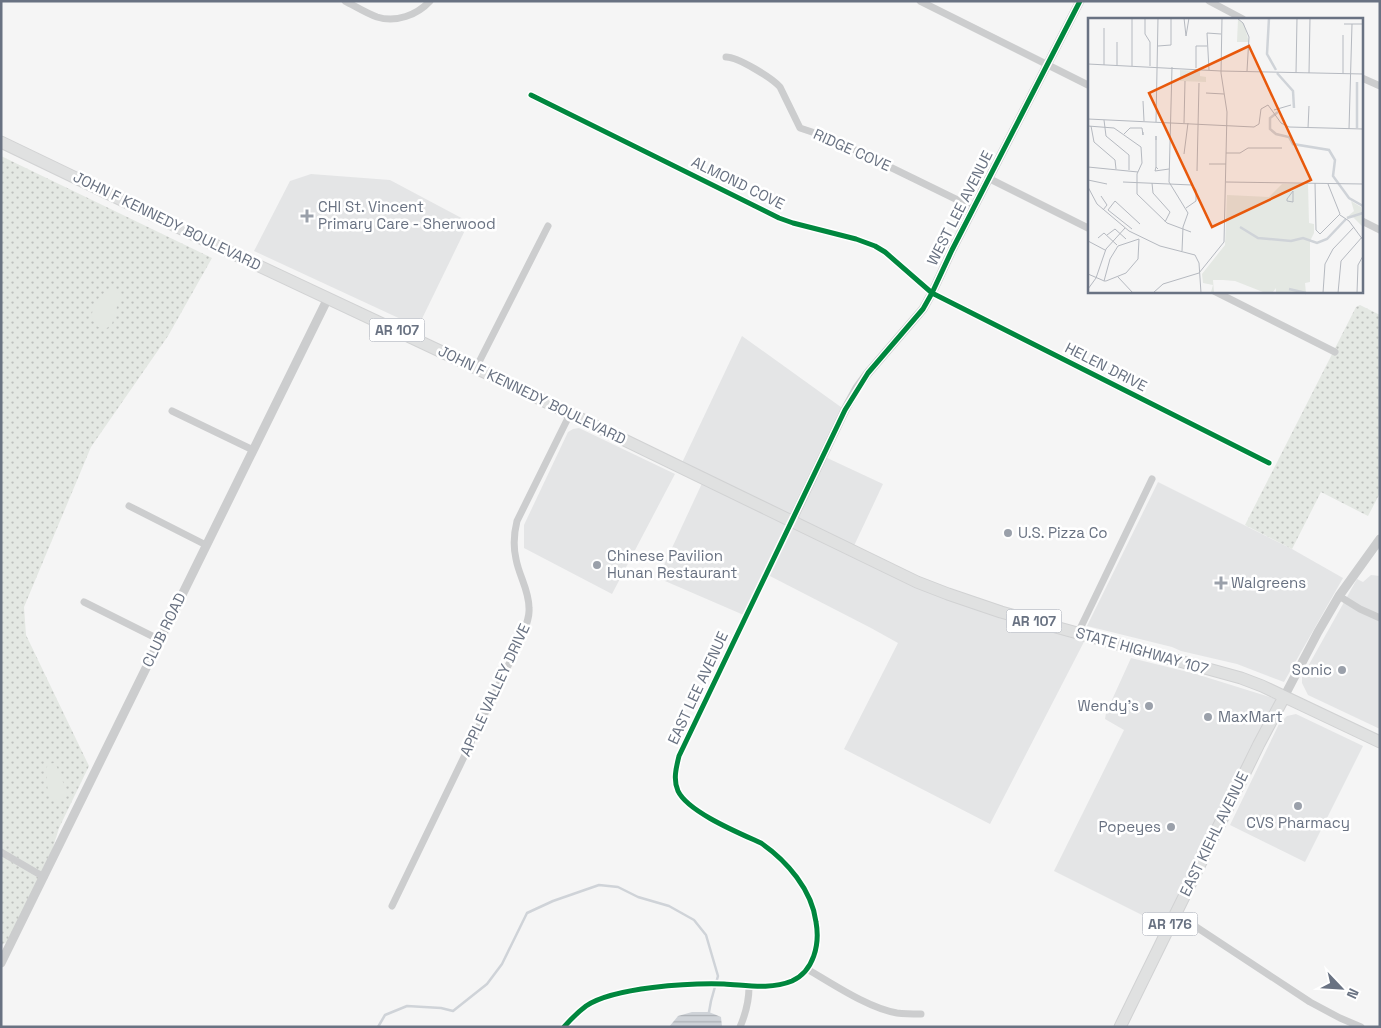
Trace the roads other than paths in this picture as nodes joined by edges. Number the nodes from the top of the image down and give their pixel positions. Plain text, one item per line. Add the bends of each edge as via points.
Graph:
1 (345, 1) edge
2 (430, 1) edge
3 (920, 1) edge
4 (1080, 1) edge
5 (1208, 1) edge
6 (1242, 18) edge
7 (726, 57) dead end
8 (1048, 64) junction
9 (1364, 79) edge
10 (1088, 85) edge
11 (1380, 86) edge
12 (531, 95) dead end
13 (1, 142) edge
14 (990, 179) junction
15 (974, 208) junction
16 (1364, 223) edge
17 (548, 226) dead end
18 (1088, 228) edge
19 (1380, 230) edge
20 (1216, 292) edge
21 (932, 293) junction
22 (328, 298) junction
23 (1335, 352) dead end
24 (476, 368) junction
25 (172, 411) dead end
26 (570, 414) junction
27 (253, 450) junction
28 (1269, 463) dead end
29 (1152, 479) dead end
30 (129, 506) dead end
31 (792, 521) junction
32 (1380, 538) edge
33 (206, 544) junction
34 (1339, 596) junction
35 (84, 602) dead end
36 (1380, 618) edge
37 (1078, 633) junction
38 (160, 640) junction
39 (1284, 697) junction
40 (1380, 742) edge
41 (1, 852) edge
42 (44, 877) junction
43 (392, 906) dead end
44 (1175, 913) junction
45 (1, 963) edge
46 (807, 970) junction
47 (748, 987) junction
48 (921, 1014) dead end
49 (564, 1027) edge
50 (740, 1027) edge
51 (1120, 1027) edge
52 (1361, 1027) edge

1 - 2 street via 376,16 394,19 415,14
3 - 8 street
4 - 8 street, WEST LEE AVENUE
5 - 6 street
7 - 15 street, RIDGE COVE via 746,63 776,82 800,128 851,148
8 - 10 street
8 - 14 street, WEST LEE AVENUE
9 - 11 street
12 - 21 street, ALMOND COVE via 779,218 875,246
13 - 22 main road, JOHN F KENNEDY BOULEVARD / AR 107
14 - 15 street, WEST LEE AVENUE
14 - 18 street
15 - 21 street, WEST LEE AVENUE
16 - 19 street
17 - 24 street
20 - 23 street
21 - 28 street, HELEN DRIVE
21 - 31 street, WEST LEE AVENUE via 857,388
22 - 24 main road, JOHN F KENNEDY BOULEVARD / AR 107
22 - 27 street, CLUB ROAD
24 - 26 main road, JOHN F KENNEDY BOULEVARD / AR 107
25 - 27 street
26 - 31 main road, JOHN F KENNEDY BOULEVARD / AR 107
26 - 43 street, APPLE VALLEY DRIVE via 515,530 516,560 529,598 528,621
27 - 33 street, CLUB ROAD
29 - 37 street
30 - 33 street
31 - 37 main road, STATE HIGHWAY 107 / AR 107 via 918,582 1001,612
31 - 46 street, EAST LEE AVENUE via 679,756 675,775 679,793 690,805 771,850 802,886 816,917 818,934
32 - 34 street
33 - 38 street, CLUB ROAD
34 - 36 street
34 - 39 street
35 - 38 street
37 - 39 main road, STATE HIGHWAY 107 / AR 107 via 1241,678
38 - 42 street, CLUB ROAD
39 - 40 main road, STATE HIGHWAY 107 / AR 107
39 - 44 main road, EAST KIEHL AVENUE / AR 176
41 - 42 street
42 - 45 street, CLUB ROAD
44 - 51 main road, EAST KIEHL AVENUE / AR 176
44 - 52 street via 1310,1002
46 - 47 street via 790,982
46 - 48 street via 883,1009
47 - 49 street via 685,984 620,993 586,1006
47 - 50 street via 746,1013

